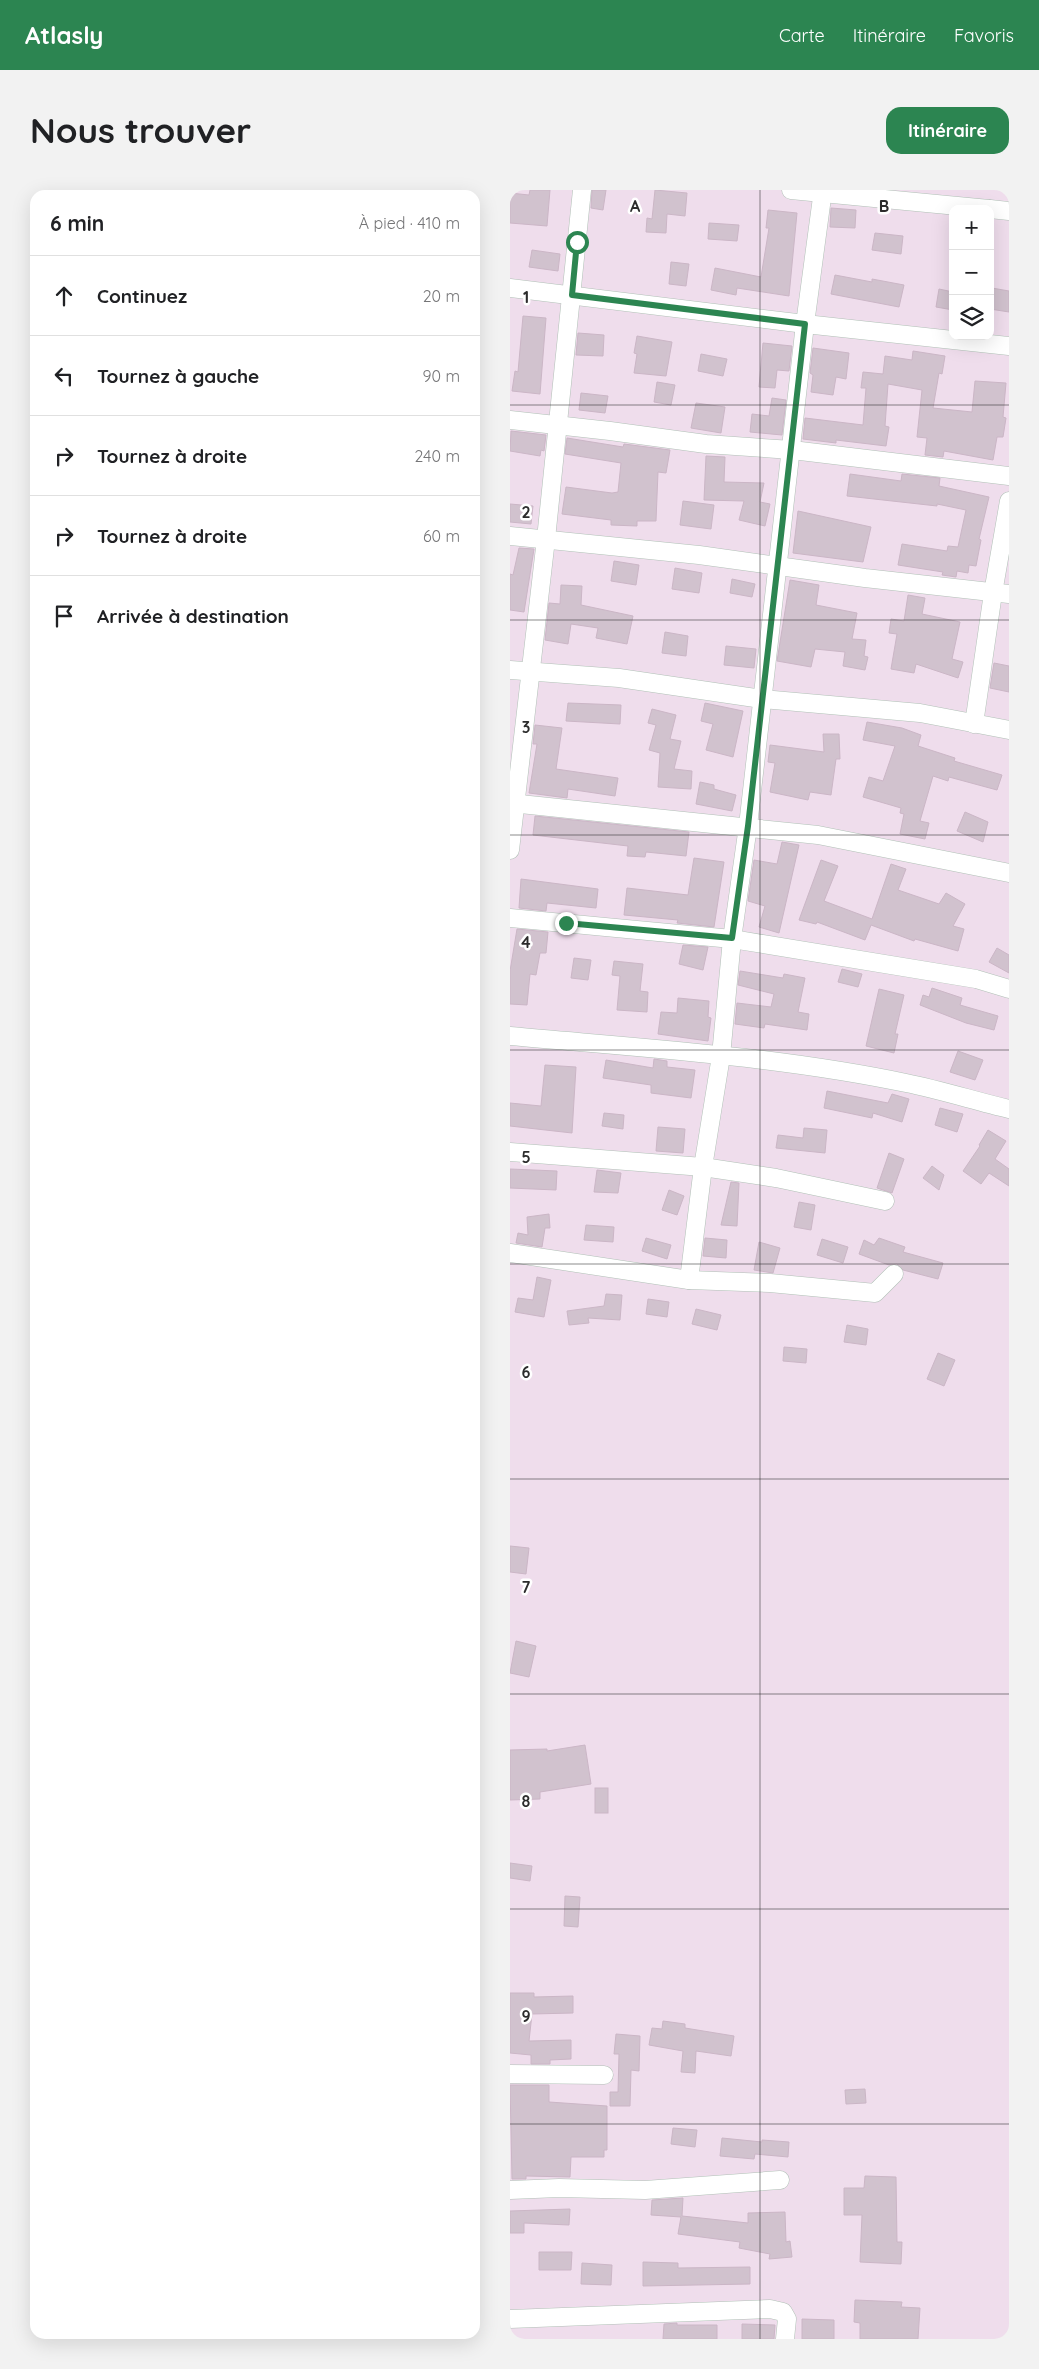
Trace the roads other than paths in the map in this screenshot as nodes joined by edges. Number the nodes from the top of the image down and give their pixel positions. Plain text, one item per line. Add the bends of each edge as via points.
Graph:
1 (582, 190) edge
2 (791, 190) edge
3 (823, 192) edge
4 (951, 205) edge
5 (994, 209) edge
6 (1009, 211) edge
7 (510, 288) edge
8 (572, 295) junction
9 (805, 324) junction
10 (1009, 346) edge
11 (510, 420) edge
12 (558, 424) junction
13 (792, 450) junction
14 (1009, 476) edge
15 (1009, 500) edge
16 (510, 536) edge
17 (546, 539) junction
18 (779, 565) junction
19 (1001, 593) edge
20 (510, 670) edge
21 (530, 673) junction
22 (762, 699) junction
23 (974, 724) junction
24 (1009, 730) edge
25 (513, 803) edge
26 (748, 826) junction
27 (510, 850) edge
28 (1009, 873) edge
29 (510, 918) edge
30 (732, 938) junction
31 (1009, 989) edge
32 (510, 1036) edge
33 (722, 1056) junction
34 (1009, 1109) edge
35 (510, 1152) edge
36 (703, 1167) junction
37 (885, 1200) dead end
38 (510, 1253) edge
39 (894, 1274) dead end
40 (689, 1280) junction
41 (510, 2074) edge
42 (604, 2075) dead end
43 (780, 2180) dead end
44 (510, 2190) edge
45 (510, 2319) edge
46 (785, 2339) edge

1 - 8 street
2 - 3 street
3 - 4 street
3 - 9 street
5 - 6 street
7 - 8 street
8 - 9 street
8 - 12 street
9 - 10 street
9 - 13 street
11 - 12 street
12 - 13 street via 706,444
12 - 17 street
13 - 14 street
13 - 18 street
15 - 19 street
16 - 17 street
17 - 18 street
17 - 21 street
18 - 19 street
18 - 22 street
19 - 23 street
20 - 21 street
21 - 22 street via 618,678
21 - 25 street
22 - 23 street via 920,714
22 - 26 street
23 - 24 street
25 - 26 street
25 - 27 street
26 - 28 street via 818,835
26 - 30 street
29 - 30 street
30 - 31 street via 976,979
30 - 33 street
32 - 33 street
33 - 34 street via 906,1083
33 - 36 street
35 - 36 street
36 - 37 street
36 - 40 street
38 - 40 street
39 - 40 street via 874,1293 770,1282
41 - 42 street
43 - 44 street via 646,2190
45 - 46 street via 770,2309 783,2312 787,2319

